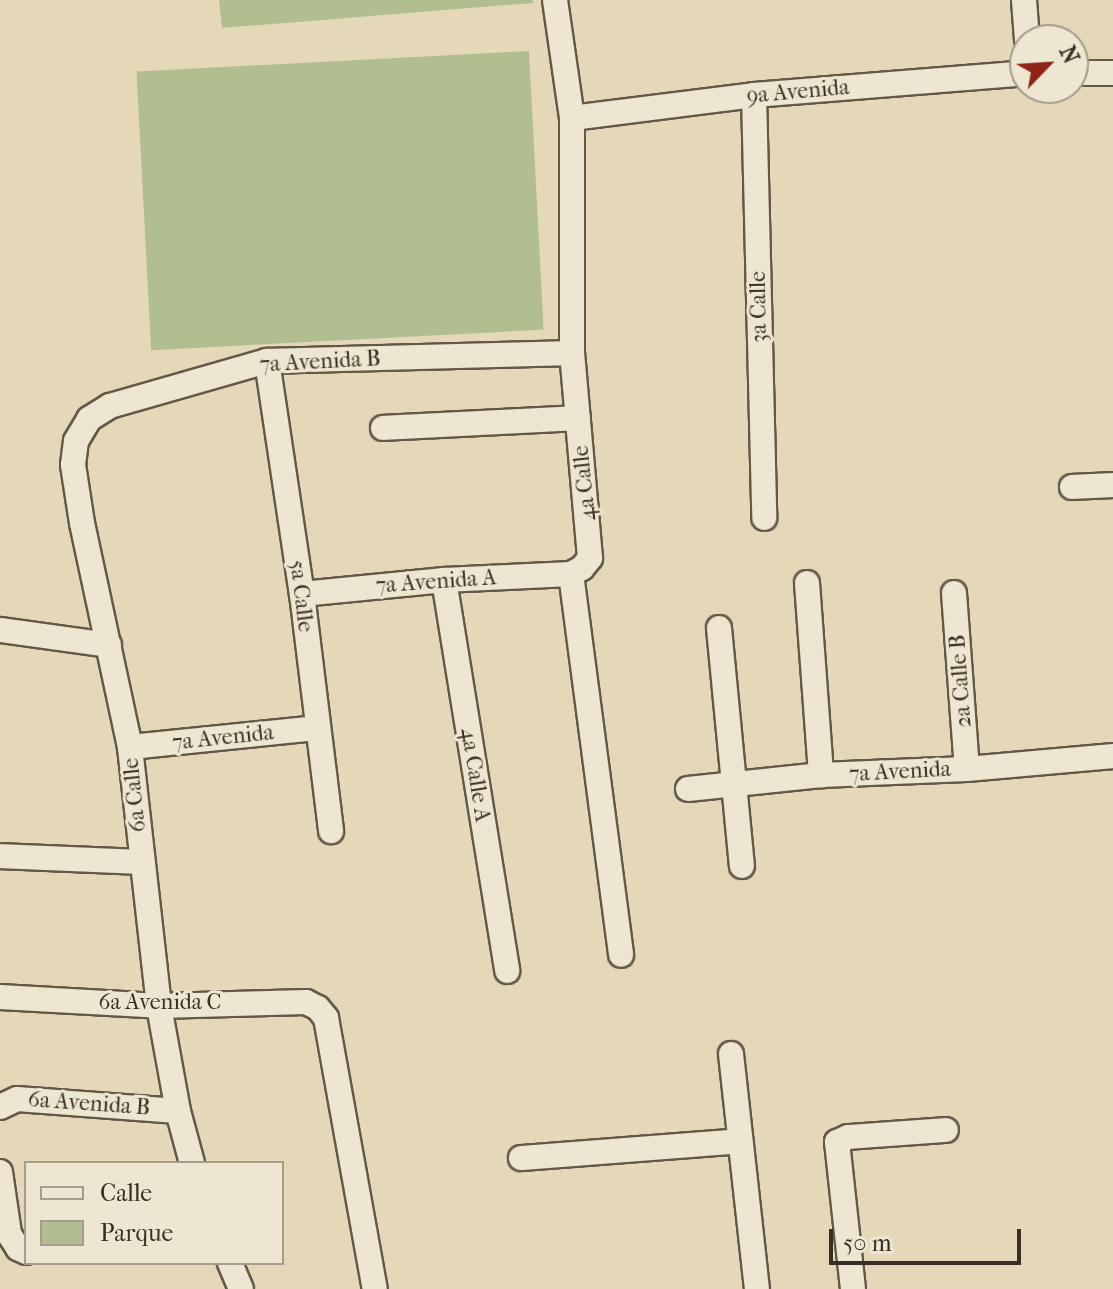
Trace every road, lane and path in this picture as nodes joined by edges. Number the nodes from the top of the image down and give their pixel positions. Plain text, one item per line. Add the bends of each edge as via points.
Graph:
1 (555, 0) edge
2 (1024, 0) edge
3 (1026, 24) edge
4 (1089, 73) edge
5 (1113, 73) edge
6 (1009, 74) edge
7 (754, 95) junction
8 (572, 118) junction
9 (572, 353) junction
10 (267, 361) junction
11 (578, 418) junction
12 (383, 428) dead end
13 (82, 429) joint
14 (1113, 485) edge
15 (1072, 487) dead end
16 (764, 518) dead end
17 (571, 574) junction
18 (444, 580) junction
19 (807, 583) dead end
20 (954, 593) dead end
21 (302, 594) junction
22 (719, 628) dead end
23 (0, 630) edge
24 (109, 645) junction
25 (316, 728) junction
26 (130, 747) junction
27 (1113, 756) edge
28 (967, 769) junction
29 (821, 775) junction
30 (736, 785) junction
31 (688, 789) dead end
32 (331, 831) dead end
33 (0, 856) edge
34 (142, 862) junction
35 (742, 866) dead end
36 (621, 955) dead end
37 (507, 971) dead end
38 (0, 997) edge
39 (159, 1006) junction
40 (731, 1054) dead end
41 (1, 1106) edge
42 (178, 1111) junction
43 (946, 1130) dead end
44 (740, 1141) junction
45 (521, 1158) dead end
46 (191, 1161) edge
47 (0, 1172) edge
48 (22, 1250) edge
49 (231, 1265) edge
50 (241, 1289) edge
51 (375, 1289) edge
52 (757, 1289) edge
53 (853, 1289) edge

1 - 8 street, 4a Calle
2 - 3 street
4 - 5 street
6 - 7 street, 9a Avenida
7 - 8 street, 9a Avenida
7 - 16 street, 3a Calle
8 - 9 street, 4a Calle
9 - 10 street, 7a Avenida B
9 - 11 street, 4a Calle
10 - 13 street, 7a Avenida B via 110,406
10 - 21 street, 5a Calle
11 - 12 street
11 - 17 street, 4a Calle via 592,552
13 - 24 street, 6a Calle via 73,465
14 - 15 street
17 - 18 street, 7a Avenida A
17 - 36 street
18 - 21 street, 7a Avenida A
18 - 37 street, 4a Calle A
19 - 29 street
20 - 28 street, 2a Calle B
21 - 25 street, 5a Calle
22 - 30 street
23 - 24 street
24 - 26 street, 6a Calle
25 - 26 street, 7a Avenida
25 - 32 street, 5a Calle
26 - 34 street, 6a Calle
27 - 28 street, 7a Avenida
28 - 29 street, 7a Avenida
29 - 30 street, 7a Avenida
30 - 31 street, 7a Avenida
30 - 35 street
33 - 34 street
34 - 39 street, 6a Calle
38 - 39 street, 6a Avenida C
39 - 42 street, 6a Calle
39 - 51 street, 6a Avenida C via 306,1002 326,1018
40 - 44 street
41 - 42 street, 6a Avenida B via 17,1099
42 - 46 street, 6a Calle
43 - 53 street via 837,1142
44 - 45 street
44 - 52 street
47 - 48 street via 9,1234
49 - 50 street

